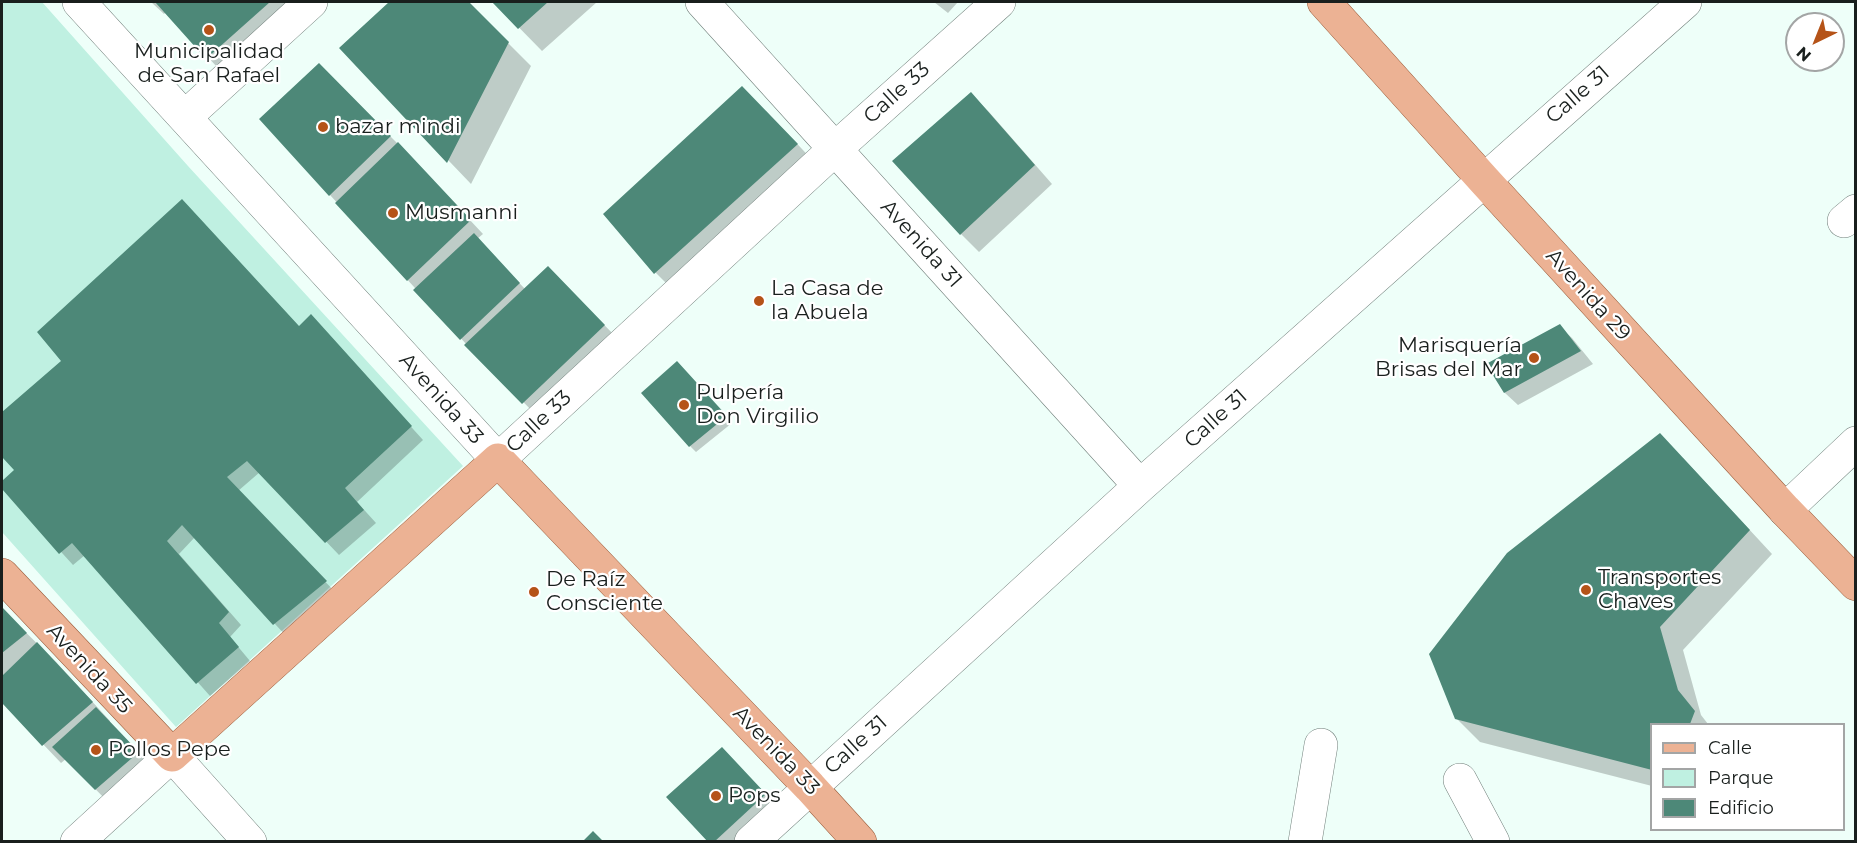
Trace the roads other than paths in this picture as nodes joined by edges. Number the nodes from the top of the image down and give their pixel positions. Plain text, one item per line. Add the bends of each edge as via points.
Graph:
1 (79, 2) edge
2 (311, 2) edge
3 (702, 2) edge
4 (999, 2) edge
5 (1324, 2) edge
6 (1685, 2) edge
7 (185, 117) junction
8 (835, 149) junction
9 (1483, 179) junction
10 (1856, 443) edge
11 (498, 460) junction
12 (1140, 486) junction
13 (1785, 510) junction
14 (2, 576) edge
15 (1856, 584) edge
16 (1321, 745) dead end
17 (171, 755) junction
18 (1460, 780) dead end
19 (810, 787) junction
20 (77, 842) edge
21 (250, 842) edge
22 (751, 842) edge
23 (860, 842) edge
24 (1305, 842) edge
25 (1493, 842) edge

1 - 7 street, Avenida 33
2 - 7 street
3 - 8 street, Avenida 31
4 - 8 street, Calle 33
5 - 9 main road, Avenida 29
6 - 9 street, Calle 31
7 - 11 street, Avenida 33
8 - 11 street, Calle 33
8 - 12 street, Avenida 31
9 - 12 street, Calle 31
9 - 13 main road, Avenida 29
10 - 13 street
11 - 17 main road, Calle 33
11 - 19 main road, Avenida 33
12 - 19 street, Calle 31
13 - 15 main road, Avenida 29
14 - 17 main road, Avenida 35
16 - 24 street
17 - 20 street, Calle 33
17 - 21 street, Avenida 35
18 - 25 street
19 - 22 street, Calle 31
19 - 23 main road, Avenida 33

